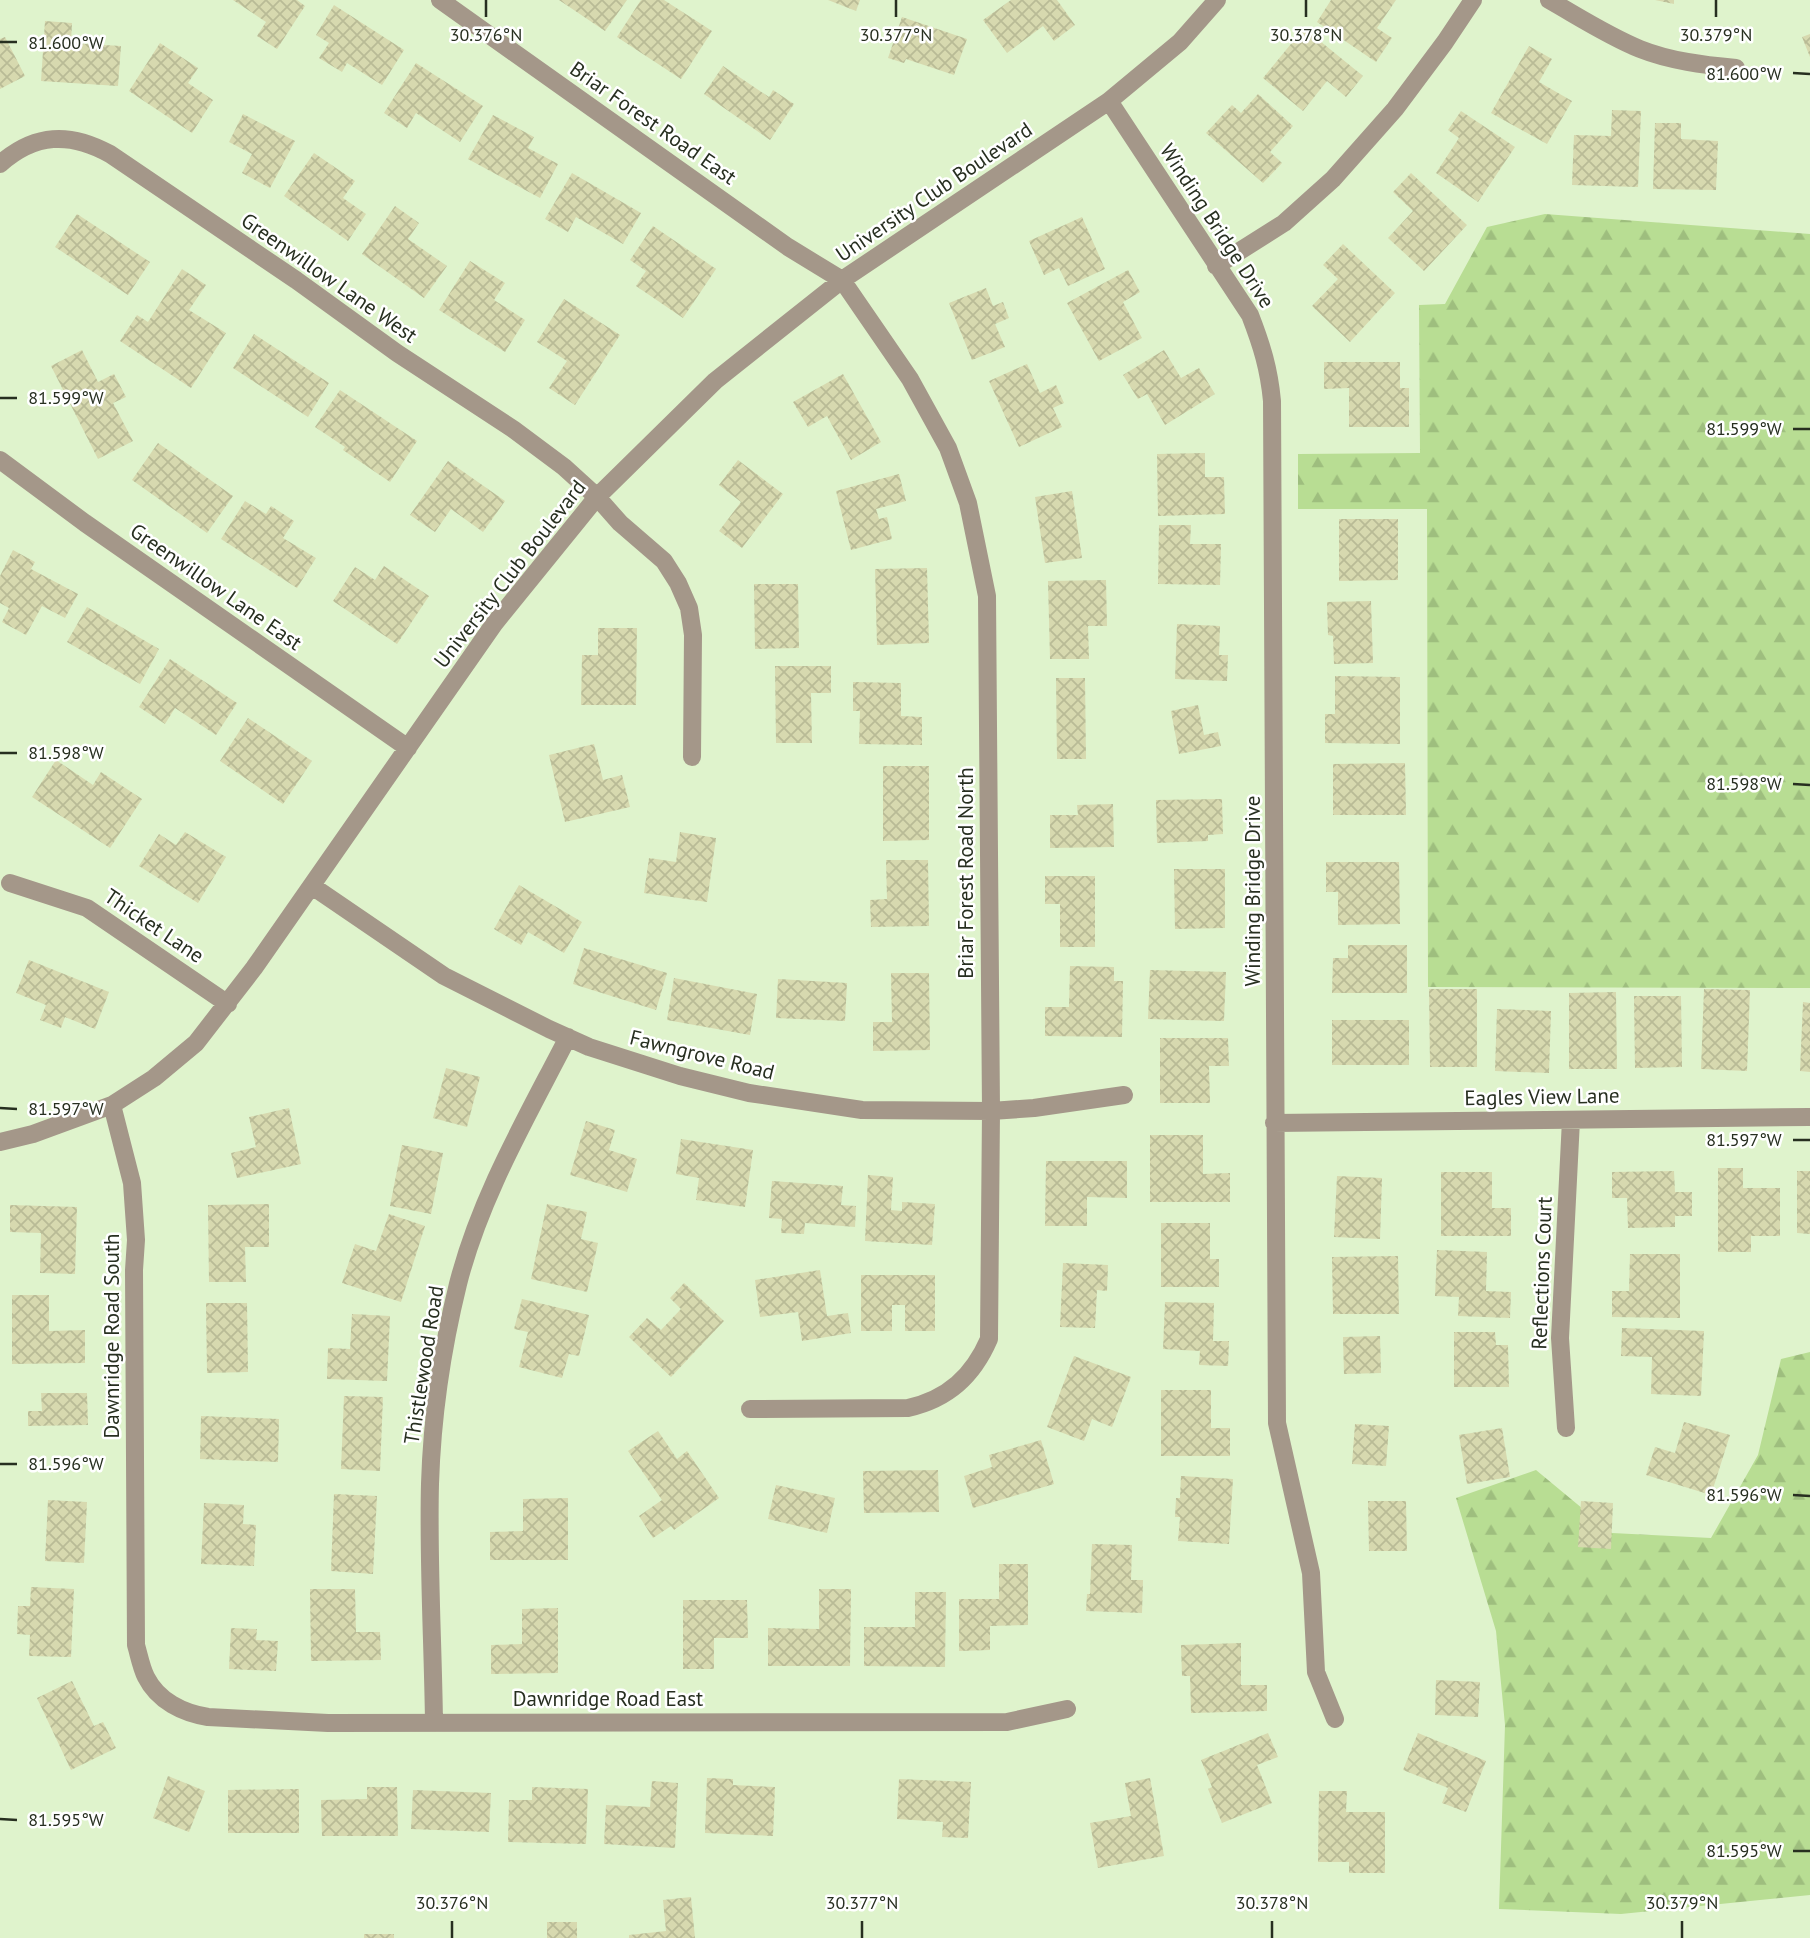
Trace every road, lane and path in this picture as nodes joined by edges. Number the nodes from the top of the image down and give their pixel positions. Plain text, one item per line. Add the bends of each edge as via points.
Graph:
1 (440, 0) edge
2 (1217, 0) edge
3 (1473, 0) edge
4 (1549, 0) edge
5 (1736, 68) dead end
6 (1109, 101) junction
7 (0, 164) edge
8 (1216, 266) junction
9 (842, 280) junction
10 (0, 460) edge
11 (597, 497) junction
12 (408, 748) junction
13 (692, 757) dead end
14 (10, 883) dead end
15 (312, 886) junction
16 (228, 1004) junction
17 (568, 1037) junction
18 (1124, 1096) dead end
19 (112, 1105) junction
20 (990, 1111) junction
21 (1810, 1117) edge
22 (1571, 1120) junction
23 (1274, 1123) junction
24 (0, 1142) edge
25 (750, 1409) dead end
26 (1566, 1428) dead end
27 (155, 1690) joint
28 (1067, 1709) dead end
29 (1335, 1719) dead end
30 (434, 1723) junction

1 - 9 street, Briar Forest Road East via 777,239
2 - 6 street, University Club Boulevard via 1180,42
3 - 8 street via 1395,110 1333,180 1284,223
4 - 5 street via 1643,50
6 - 8 street, Winding Bridge Drive
6 - 9 street, University Club Boulevard
7 - 11 street, Greenwillow Lane West via 37,140 56,138 93,144 110,153 513,429
8 - 23 street, Winding Bridge Drive via 1250,315 1265,353 1272,401
9 - 11 street, University Club Boulevard via 715,381
9 - 20 street, Briar Forest Road North via 910,379 948,447 968,503 982,565 987,596
10 - 12 street, Greenwillow Lane East
11 - 12 street, University Club Boulevard via 494,624
11 - 13 street, Greenwillow Lane West via 664,561 689,608
12 - 15 street, University Club Boulevard
14 - 16 street, Thicket Lane via 87,908
15 - 16 street, University Club Boulevard
15 - 17 street, Fawngrove Road via 444,976
16 - 19 street, University Club Boulevard via 196,1043 154,1079
17 - 20 street, Fawngrove Road via 622,1058 748,1093 862,1110
17 - 30 street, Thistlewood Road via 481,1214 459,1283 444,1353 430,1483
18 - 20 street, Fawngrove Road
19 - 24 street, University Club Boulevard
19 - 27 street, Dawnridge Road South via 132,1183 136,1240 136,1645 145,1676
20 - 25 street, Briar Forest Road North via 989,1339 970,1373 957,1387 908,1408
21 - 22 street, Eagles View Lane
22 - 23 street, Eagles View Lane
22 - 26 street, Reflections Court via 1560,1338
23 - 29 street, Winding Bridge Drive via 1277,1423 1311,1573 1317,1672
27 - 30 street, Dawnridge Road East via 174,1707 208,1717
28 - 30 street, Dawnridge Road East via 1007,1722

